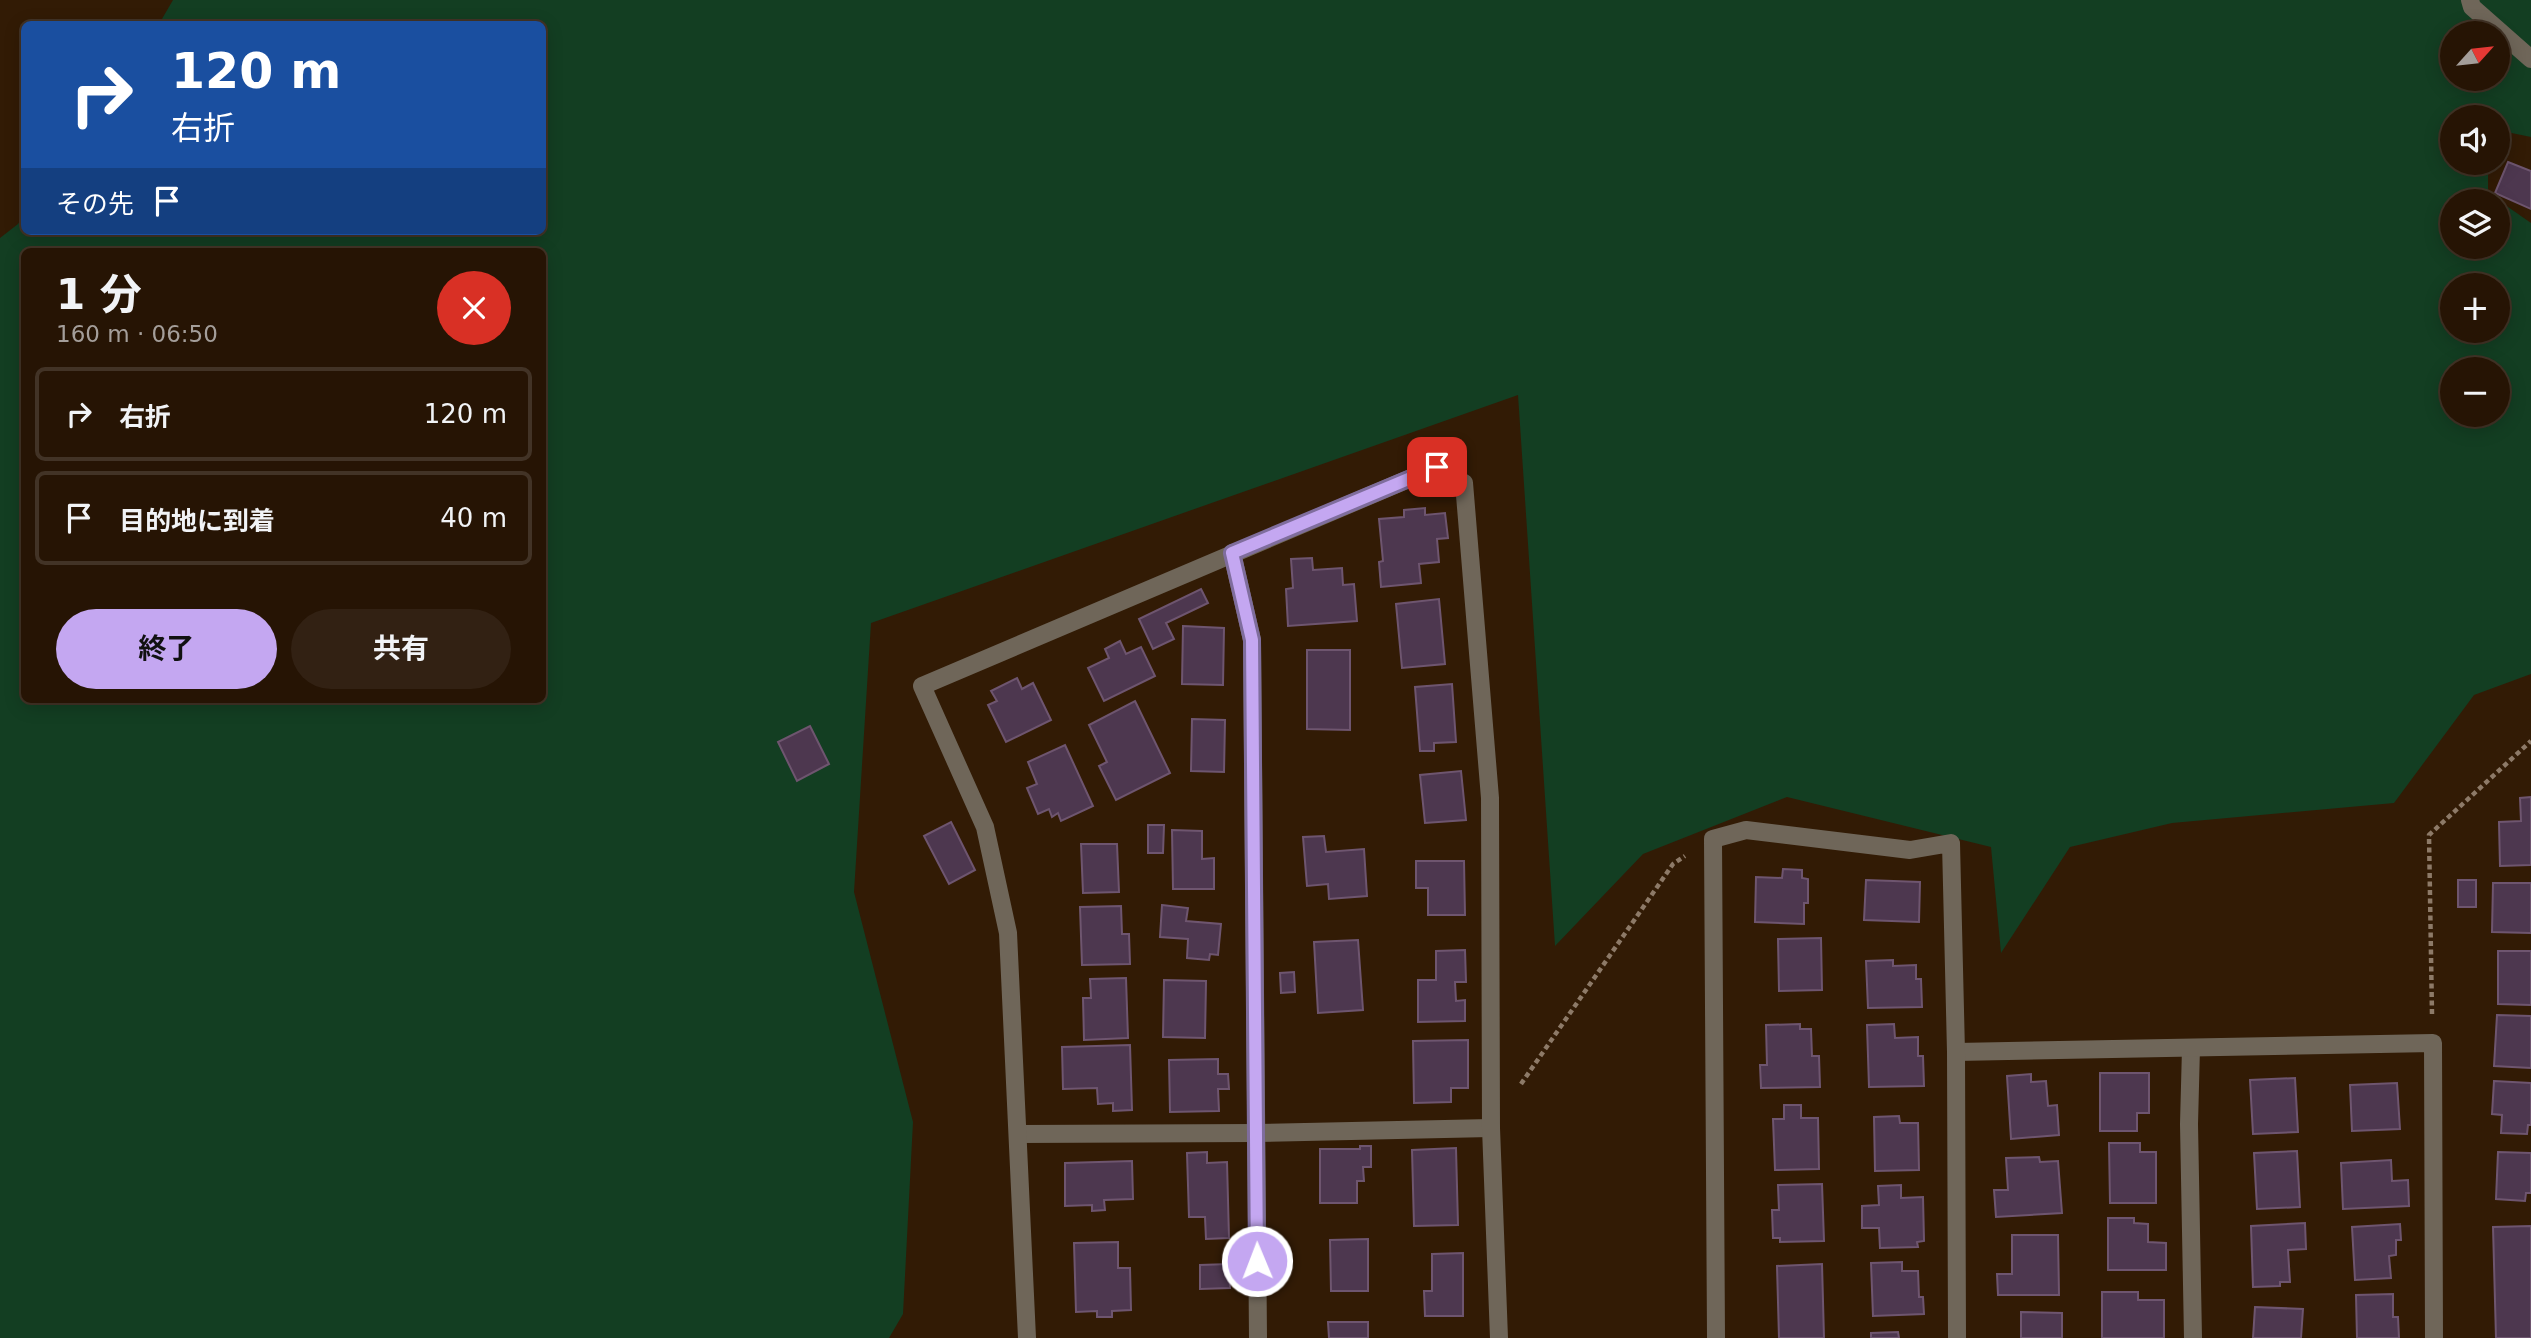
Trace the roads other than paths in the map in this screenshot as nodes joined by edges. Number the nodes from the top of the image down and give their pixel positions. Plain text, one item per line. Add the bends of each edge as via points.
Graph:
1 (2470, 0) edge
2 (2531, 59) edge
3 (1232, 553) junction
4 (2191, 1048) junction
5 (1956, 1052) junction
6 (1491, 1128) junction
7 (1019, 1133) junction
8 (1255, 1133) junction
9 (1027, 1338) edge
10 (1258, 1338) edge
11 (1499, 1338) edge
12 (1716, 1338) edge
13 (1957, 1338) edge
14 (2193, 1338) edge
15 (2434, 1338) edge

1 - 2 street via 2472,7
3 - 6 street via 1437,467 1464,483 1490,798
3 - 7 street via 922,686 985,827 1008,933
3 - 8 street via 1252,640
4 - 5 street
4 - 14 street
4 - 15 street via 2433,1042
5 - 12 street via 1951,843 1910,850 1746,830 1713,839
5 - 13 street
6 - 8 street
6 - 11 street
7 - 8 street
7 - 9 street
8 - 10 street

